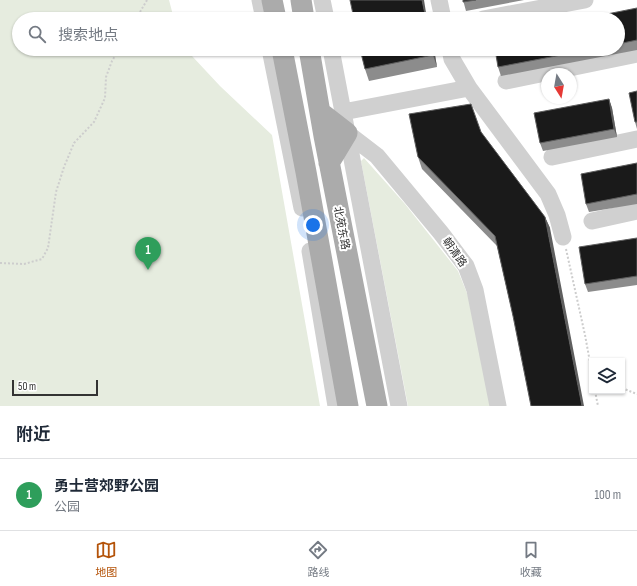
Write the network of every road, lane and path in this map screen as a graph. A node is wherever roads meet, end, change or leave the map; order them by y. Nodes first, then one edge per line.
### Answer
1 (147, 0) edge
2 (260, 0) edge
3 (272, 0) edge
4 (301, 0) edge
5 (322, 0) edge
6 (439, 0) edge
7 (586, 0) edge
8 (140, 12) edge
9 (263, 12) edge
10 (275, 12) edge
11 (303, 12) edge
12 (325, 12) edge
13 (442, 12) edge
14 (521, 12) edge
15 (637, 54) edge
16 (115, 56) edge
17 (271, 56) edge
18 (283, 56) edge
19 (310, 56) edge
20 (332, 56) edge
21 (451, 56) edge
22 (506, 81) dead end
23 (469, 88) junction
24 (320, 112) junction
25 (343, 112) junction
26 (347, 133) junction
27 (637, 139) edge
28 (552, 157) dead end
29 (329, 163) junction
30 (637, 211) edge
31 (592, 221) dead end
32 (563, 237) joint
33 (0, 263) edge
34 (589, 358) edge
35 (625, 389) edge
36 (596, 394) edge
37 (637, 394) edge
38 (336, 406) edge
39 (348, 406) edge
40 (377, 406) edge
41 (399, 406) edge
42 (498, 406) edge
43 (598, 406) edge

1 - 8 path
2 - 9 street
3 - 10 main road
4 - 11 main road
5 - 12 street
6 - 13 street
7 - 14 street
15 - 22 street
16 - 33 path
17 - 38 street
18 - 39 main road
19 - 24 main road, 北苑东路
20 - 25 street
21 - 23 street
23 - 25 street
23 - 32 street
24 - 26 main road
24 - 29 main road, 北苑东路
25 - 26 street
26 - 29 main road
26 - 41 street
26 - 42 street, 朝清路
27 - 28 street
29 - 40 main road, 北苑东路
30 - 31 street
32 - 34 path
35 - 37 path
36 - 43 path

